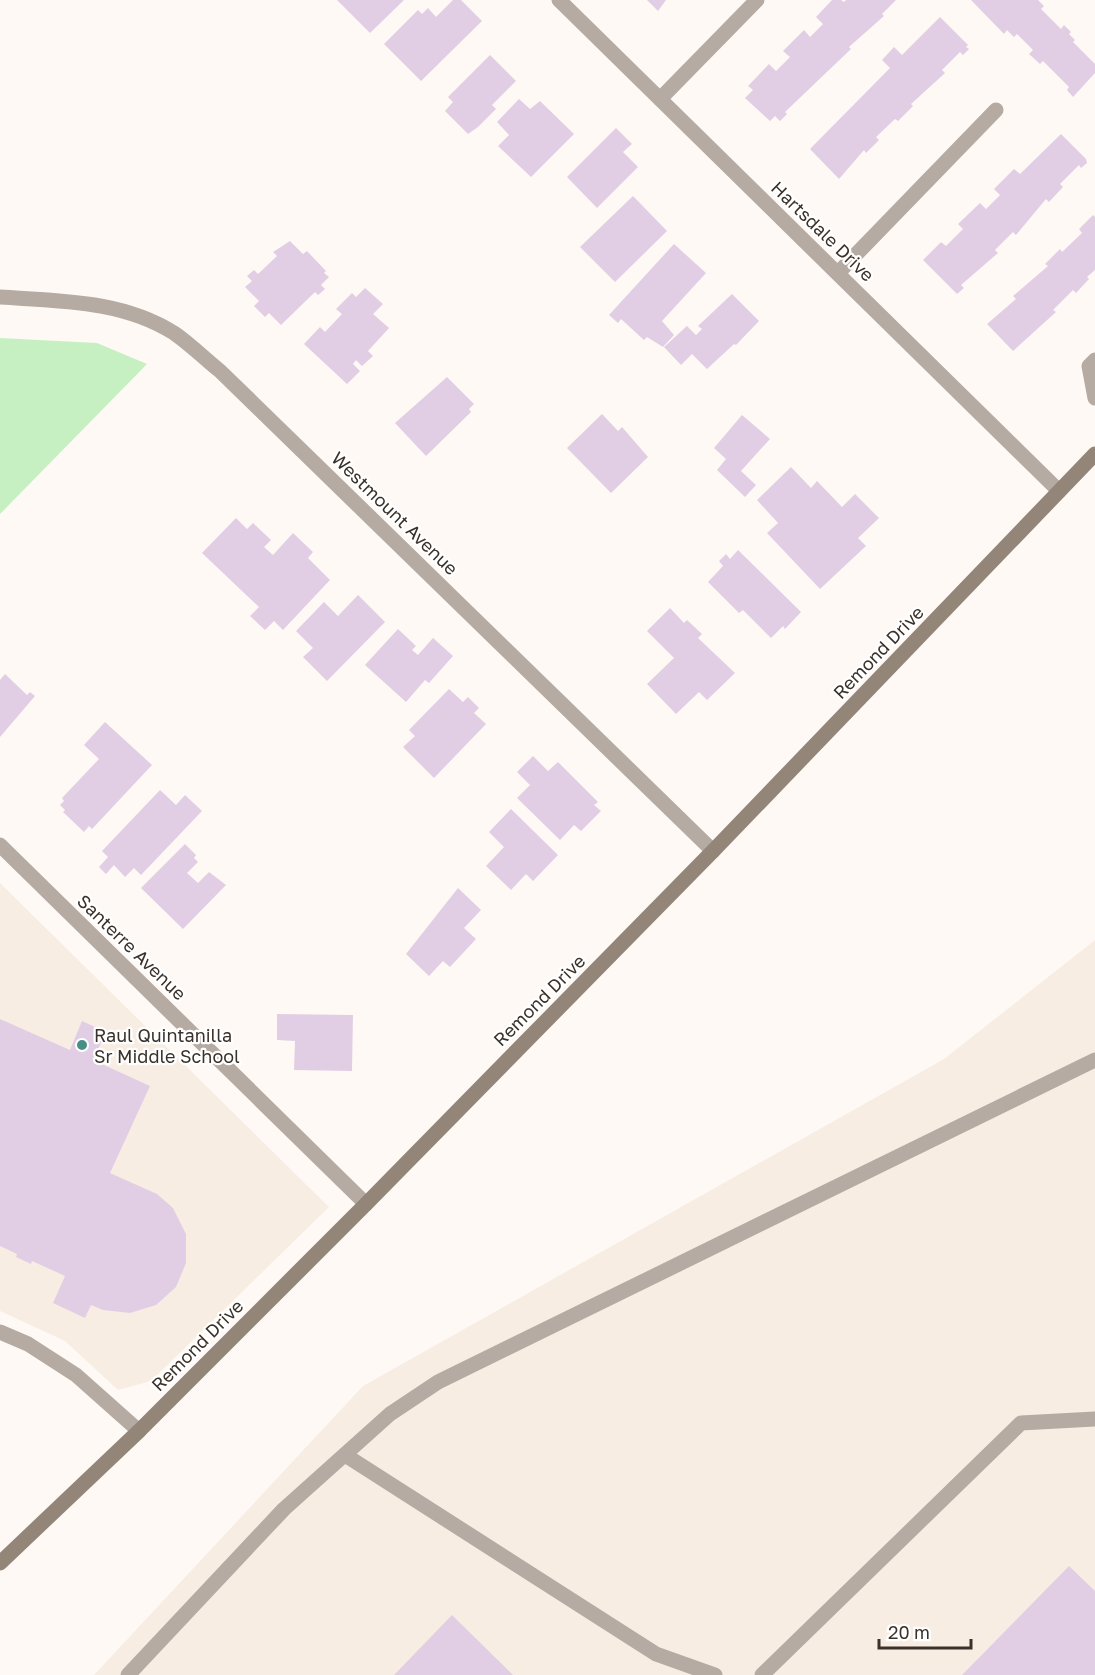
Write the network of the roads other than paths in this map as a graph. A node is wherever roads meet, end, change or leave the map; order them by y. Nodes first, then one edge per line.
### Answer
1 (560, 0) edge
2 (757, 0) edge
3 (660, 99) junction
4 (996, 110) dead end
5 (838, 273) junction
6 (0, 297) edge
7 (1095, 360) edge
8 (1095, 399) edge
9 (1095, 454) edge
10 (1059, 491) junction
11 (0, 845) edge
12 (713, 850) junction
13 (1095, 1060) edge
14 (366, 1204) junction
15 (0, 1332) edge
16 (1095, 1419) edge
17 (139, 1431) junction
18 (345, 1455) junction
19 (0, 1563) edge
20 (128, 1675) edge
21 (715, 1675) edge
22 (762, 1675) edge

1 - 3 street, Hartsdale Drive
2 - 3 street
3 - 5 street, Hartsdale Drive
4 - 5 street
5 - 10 street, Hartsdale Drive
6 - 12 street, Westmount Avenue
7 - 8 street
9 - 10 street, Remond Drive
10 - 12 street, Remond Drive
11 - 14 street, Santerre Avenue
12 - 14 street, Remond Drive
13 - 18 street
14 - 17 street, Remond Drive
15 - 17 street
16 - 22 street
17 - 19 street, Remond Drive
18 - 20 street
18 - 21 street

